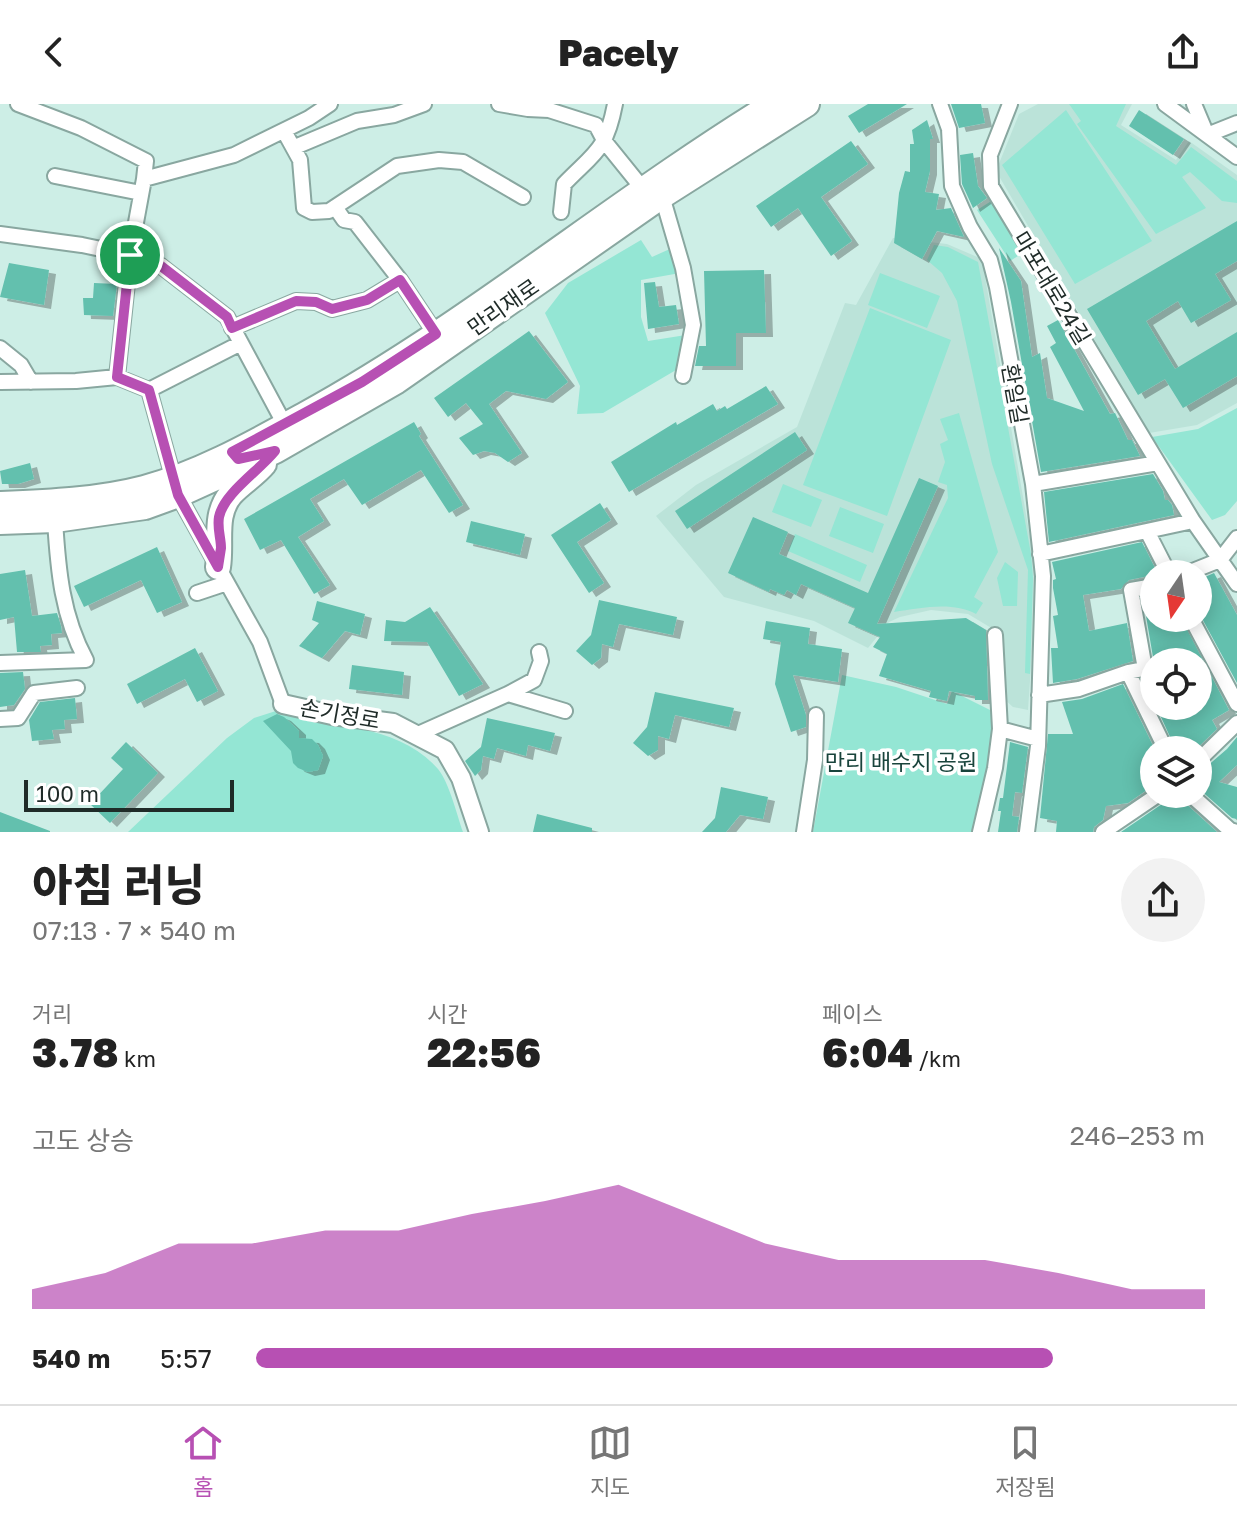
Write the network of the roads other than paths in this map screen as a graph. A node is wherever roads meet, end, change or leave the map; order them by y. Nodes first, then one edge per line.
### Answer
1 (18, 104) edge
2 (330, 104) edge
3 (424, 104) edge
4 (499, 104) edge
5 (615, 104) edge
6 (773, 104) edge
7 (940, 104) edge
8 (1010, 104) edge
9 (1165, 104) edge
10 (1194, 104) edge
11 (802, 105) edge
12 (1237, 123) edge
13 (284, 131) junction
14 (1207, 135) junction
15 (605, 142) junction
16 (295, 147) junction
17 (1237, 157) edge
18 (55, 176) dead end
19 (142, 186) junction
20 (653, 192) junction
21 (523, 197) dead end
22 (335, 207) junction
23 (561, 212) dead end
24 (0, 234) edge
25 (130, 255) junction
26 (400, 280) junction
27 (232, 328) junction
28 (436, 334) junction
29 (241, 343) junction
30 (0, 348) edge
31 (683, 376) dead end
32 (117, 377) junction
33 (0, 382) edge
34 (31, 382) junction
35 (149, 390) junction
36 (285, 425) junction
37 (275, 451) junction
38 (232, 452) junction
39 (1158, 463) junction
40 (1033, 484) junction
41 (175, 487) junction
42 (0, 504) edge
43 (55, 520) junction
44 (1193, 521) junction
45 (0, 522) edge
46 (1147, 531) junction
47 (1237, 538) edge
48 (1040, 554) junction
49 (1162, 560) edge
50 (1220, 560) junction
51 (1212, 563) edge
52 (222, 575) junction
53 (1237, 584) edge
54 (1140, 588) edge
55 (197, 593) dead end
56 (1140, 629) edge
57 (995, 635) dead end
58 (539, 652) dead end
59 (0, 663) edge
60 (1140, 670) edge
61 (1212, 670) edge
62 (1128, 672) junction
63 (77, 688) dead end
64 (508, 694) junction
65 (1039, 695) junction
66 (283, 704) joint
67 (1237, 704) edge
68 (565, 711) dead end
69 (816, 715) dead end
70 (0, 719) edge
71 (1237, 723) edge
72 (1000, 729) junction
73 (416, 735) junction
74 (1159, 736) edge
75 (1038, 739) junction
76 (1212, 747) edge
77 (1140, 807) edge
78 (1206, 808) edge
79 (479, 832) edge
80 (804, 832) edge
81 (980, 832) edge
82 (1027, 832) edge
83 (1103, 832) edge
84 (1237, 832) edge

1 - 19 street
2 - 13 street
3 - 16 street
4 - 15 street
5 - 15 street
6 - 20 main road, 만리재로
7 - 40 street, 환일길
8 - 39 street, 마포대로24길
9 - 14 street
10 - 14 street
11 - 20 main road, 만리재로
12 - 14 street
13 - 16 street
13 - 19 street
14 - 17 street
15 - 20 street
15 - 23 street
16 - 22 street
18 - 19 street
19 - 25 street
20 - 28 main road, 만리재로
20 - 31 street
20 - 37 main road, 만리재로
21 - 22 street
22 - 26 street
24 - 25 street
25 - 27 street
25 - 32 street
26 - 27 street
26 - 28 street
27 - 29 street
28 - 36 main road, 만리재로
29 - 35 street
29 - 36 street
30 - 34 street
32 - 34 street
32 - 35 street
33 - 34 street
35 - 41 street
36 - 38 main road, 만리재로
37 - 38 main road
37 - 41 main road, 만리재로
37 - 52 main road
38 - 41 main road, 만리재로
39 - 40 street
39 - 44 street, 마포대로24길
40 - 48 street, 환일길
41 - 42 main road, 만리재로
41 - 43 main road, 만리재로
41 - 52 street
43 - 45 main road, 만리재로
43 - 59 street
44 - 46 street
44 - 50 street, 마포대로24길
46 - 48 street
46 - 49 street
47 - 50 street
48 - 65 street, 환일길
50 - 51 street
50 - 53 street, 마포대로24길
52 - 55 street
52 - 66 street
54 - 56 street
57 - 72 street
58 - 64 street
60 - 62 street
61 - 67 street
62 - 65 street
62 - 74 street
63 - 70 street
64 - 68 street
64 - 73 street
65 - 75 street, 환일길
66 - 73 street, 손기정로
69 - 80 street
71 - 76 street
72 - 75 street
72 - 81 street
73 - 79 street, 손기정로
75 - 82 street, 환일길
77 - 83 street
78 - 84 street

